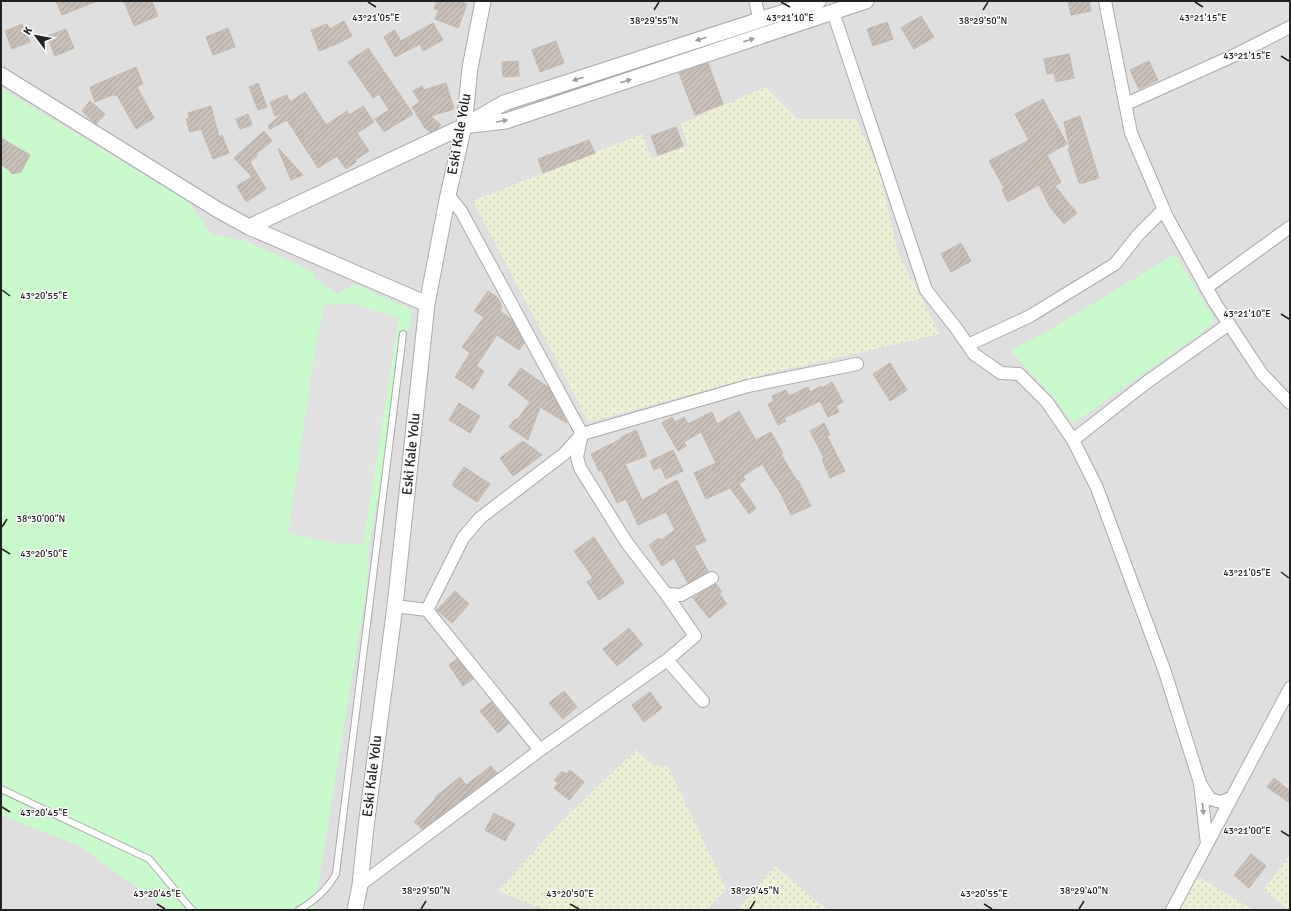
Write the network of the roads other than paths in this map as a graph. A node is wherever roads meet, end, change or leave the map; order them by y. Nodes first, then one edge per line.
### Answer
1 (483, 1) edge
2 (754, 1) edge
3 (818, 1) edge
4 (866, 1) edge
5 (1105, 1) edge
6 (833, 12) junction
7 (760, 20) junction
8 (1290, 27) edge
9 (1, 75) edge
10 (1126, 104) junction
11 (464, 126) junction
12 (448, 195) junction
13 (1164, 209) junction
14 (249, 227) junction
15 (1290, 227) edge
16 (1206, 288) junction
17 (427, 304) junction
18 (1229, 324) junction
19 (403, 334) dead end
20 (968, 345) junction
21 (857, 364) dead end
22 (1290, 403) edge
23 (582, 434) junction
24 (1072, 440) junction
25 (712, 578) dead end
26 (666, 594) junction
27 (395, 606) junction
28 (427, 610) junction
29 (667, 660) junction
30 (1290, 688) edge
31 (703, 701) dead end
32 (540, 750) junction
33 (1200, 783) junction
34 (1, 790) edge
35 (1231, 798) junction
36 (1207, 844) junction
37 (360, 885) junction
38 (192, 910) edge
39 (299, 910) edge
40 (355, 910) edge
41 (1172, 910) edge

1 - 11 street, Eski Kale Yolu
2 - 7 street
3 - 7 street
4 - 6 street
5 - 10 street
11 -> 6 street
6 - 20 street
7 -> 11 street
8 - 10 street
9 - 14 street
10 - 13 street
11 - 12 street, Eski Kale Yolu
11 - 14 street
12 - 17 street, Eski Kale Yolu
12 - 23 street
13 - 16 street
13 - 20 street
14 - 17 street
15 - 16 street
16 - 18 street
17 - 27 street, Eski Kale Yolu
18 - 22 street
18 - 24 street
19 - 39 lane
20 - 24 street
21 - 23 street
23 - 26 street
23 - 28 street
24 - 33 street
25 - 26 street
26 - 29 street
27 - 28 street
27 - 37 street, Eski Kale Yolu
28 - 32 street
29 - 31 street
29 - 32 street
30 - 35 street
32 - 37 street
33 - 35 street
33 -> 36 street
34 - 38 lane
35 - 36 street
36 - 41 street
37 - 40 street, Eski Kale Yolu

